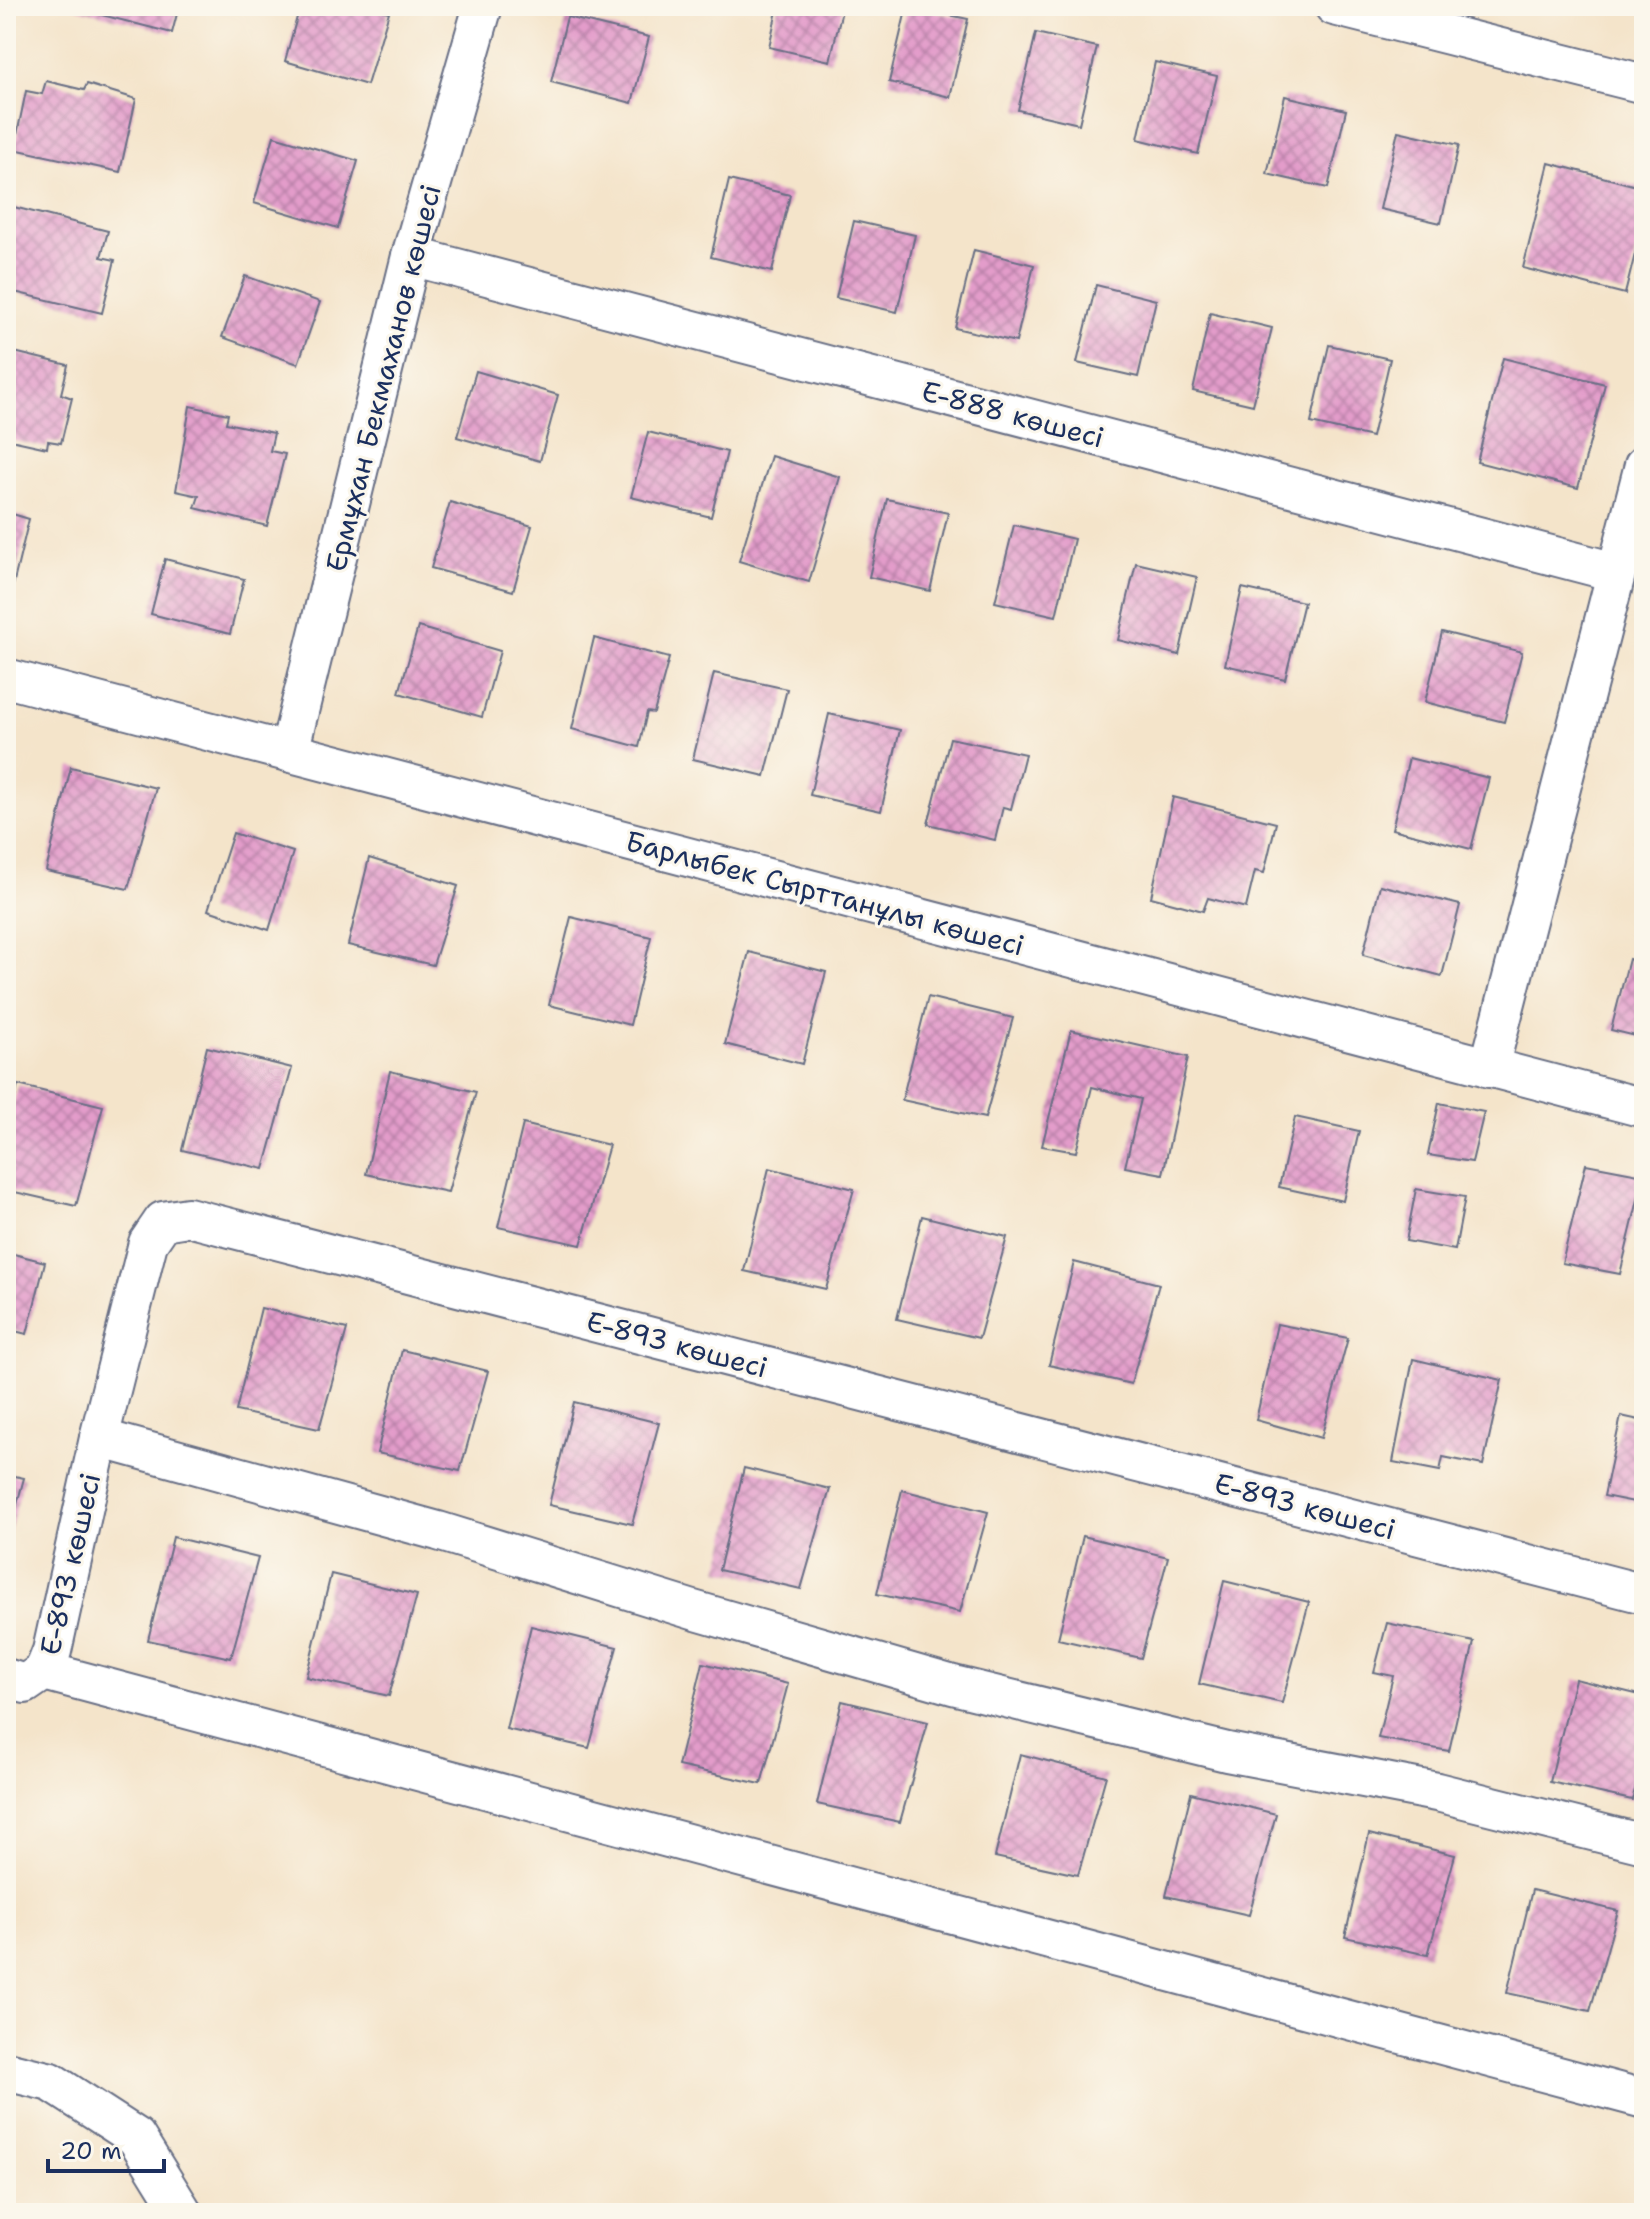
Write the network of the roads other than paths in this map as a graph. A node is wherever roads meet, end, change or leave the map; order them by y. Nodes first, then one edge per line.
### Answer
1 (483, 6) edge
2 (1334, 6) edge
3 (1644, 84) edge
4 (411, 256) junction
5 (1644, 465) edge
6 (1615, 572) junction
7 (6, 678) edge
8 (289, 752) junction
9 (1489, 1068) junction
10 (1644, 1108) edge
11 (99, 1438) junction
12 (1644, 1594) edge
13 (44, 1671) junction
14 (6, 1678) edge
15 (1644, 1844) edge
16 (6, 2071) edge
17 (1644, 2099) edge
18 (183, 2213) edge

1 - 4 street, Ермұхан Бекмаханов көшесі
2 - 3 street
4 - 6 street, Е-888 көшесі
4 - 8 street, Ермұхан Бекмаханов көшесі
5 - 6 street
6 - 9 street
7 - 8 street, Барлыбек Сырттанұлы көшесі
8 - 9 street, Барлыбек Сырттанұлы көшесі
9 - 10 street, Барлыбек Сырттанұлы көшесі
11 - 12 street, Е-893 көшесі
11 - 13 street, Е-893 көшесі
11 - 15 street
13 - 14 street
13 - 17 street
16 - 18 street

